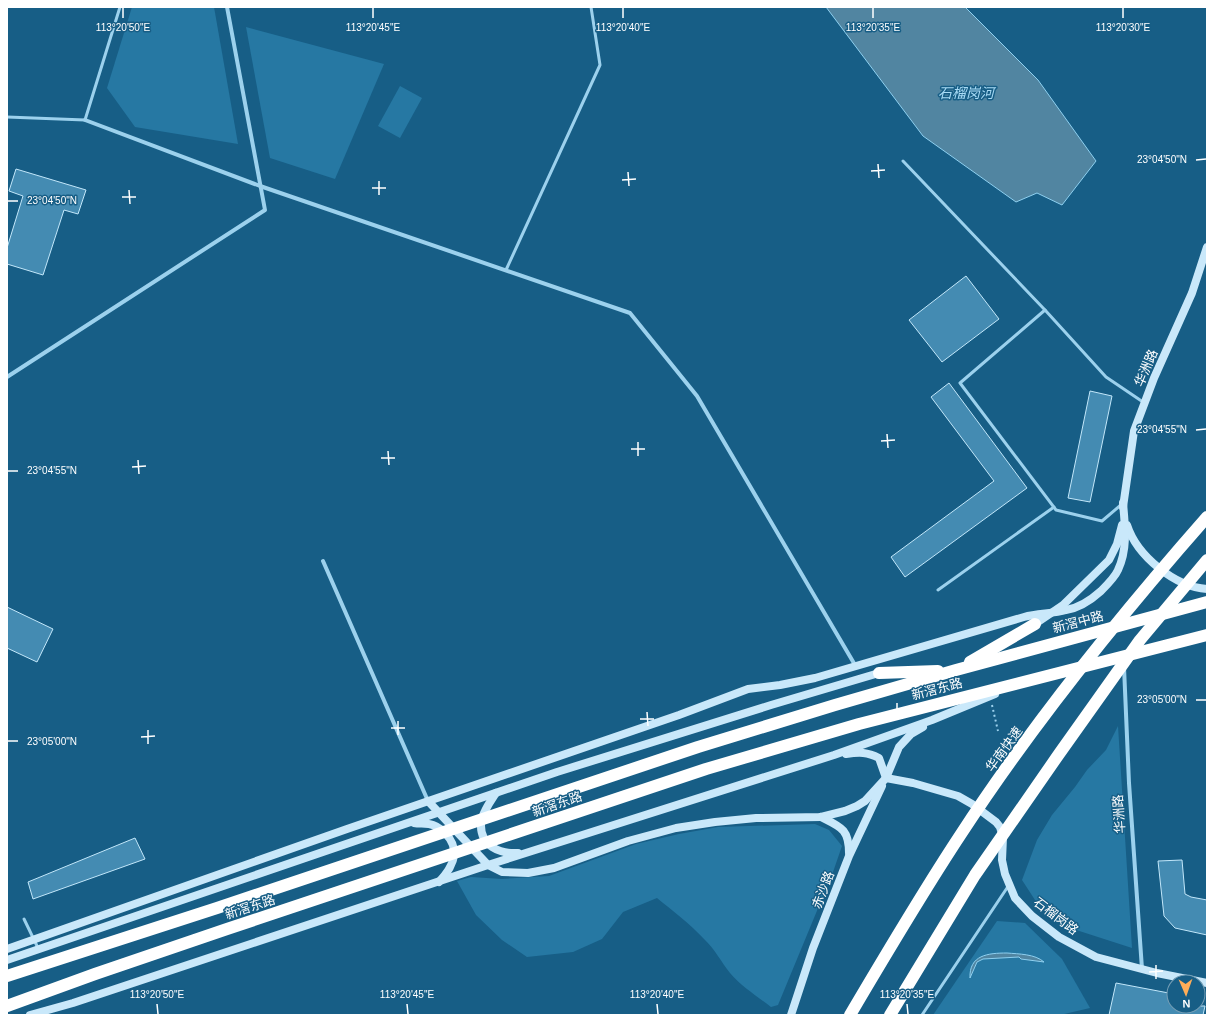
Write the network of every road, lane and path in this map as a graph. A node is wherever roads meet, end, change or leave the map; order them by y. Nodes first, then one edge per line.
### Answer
1 (120, 7) edge
2 (227, 7) edge
3 (591, 7) edge
4 (7, 116) edge
5 (85, 120) junction
6 (902, 161) dead end
7 (260, 186) junction
8 (1207, 247) edge
9 (506, 270) junction
10 (1044, 310) junction
11 (7, 377) edge
12 (1144, 403) junction
13 (1123, 503) junction
14 (1054, 507) junction
15 (1207, 517) edge
16 (1207, 560) edge
17 (323, 561) dead end
18 (1207, 588) edge
19 (938, 590) dead end
20 (1207, 602) edge
21 (1054, 612) junction
22 (1035, 624) joint
23 (1207, 635) edge
24 (1124, 656) junction
25 (855, 665) junction
26 (956, 670) junction
27 (879, 673) joint
28 (1031, 679) junction
29 (932, 720) junction
30 (834, 755) junction
31 (886, 778) junction
32 (496, 793) junction
33 (428, 801) junction
34 (440, 812) junction
35 (821, 817) junction
36 (408, 823) junction
37 (532, 851) junction
38 (849, 856) junction
39 (488, 866) junction
40 (438, 882) junction
41 (1009, 885) junction
42 (24, 919) dead end
43 (34, 940) junction
44 (38, 948) junction
45 (7, 949) edge
46 (7, 960) edge
47 (1142, 969) junction
48 (7, 976) edge
49 (1207, 983) edge
50 (7, 1006) edge
51 (30, 1015) edge
52 (791, 1015) edge
53 (850, 1015) edge
54 (890, 1015) edge
55 (922, 1015) edge

1 - 5 lane
2 - 7 street
3 - 9 lane
4 - 5 lane
5 - 7 street
6 - 10 lane
7 - 9 street
7 - 11 street
8 - 12 main road, 华洲路
9 - 25 street
10 - 12 lane
10 - 14 lane
12 - 13 main road, 华洲路
13 - 14 lane
13 - 18 main road
13 - 21 main road
13 - 21 main road
14 - 19 lane
15 - 53 highway, 华南快速
16 - 54 highway
17 - 33 street
20 - 26 highway, 新滘中路
21 - 22 main road
21 - 25 main road
22 - 26 highway
23 - 24 highway
24 - 28 highway, 新滘东路
24 - 47 street, 华洲路
25 - 33 main road
26 - 27 highway
26 - 48 highway, 新滘东路
27 - 32 main road
28 - 29 main road
28 - 50 highway, 新滘东路
29 - 30 main road
29 - 31 main road, 赤沙路
30 - 31 main road
30 - 37 main road
31 - 35 main road
31 - 38 main road, 赤沙路
31 - 41 main road, 石榴岗路
32 - 34 main road
32 - 37 main road
33 - 34 main road
33 - 43 main road
34 - 36 main road
34 - 39 main road
35 - 38 main road
35 - 39 main road
36 - 40 main road
36 - 44 main road
37 - 39 main road
38 - 52 main road, 赤沙路
39 - 40 main road
40 - 51 main road
41 - 47 main road, 石榴岗路
41 - 55 lane
42 - 43 lane
43 - 44 lane
43 - 45 main road
44 - 46 main road
47 - 49 main road, 石榴岗路

